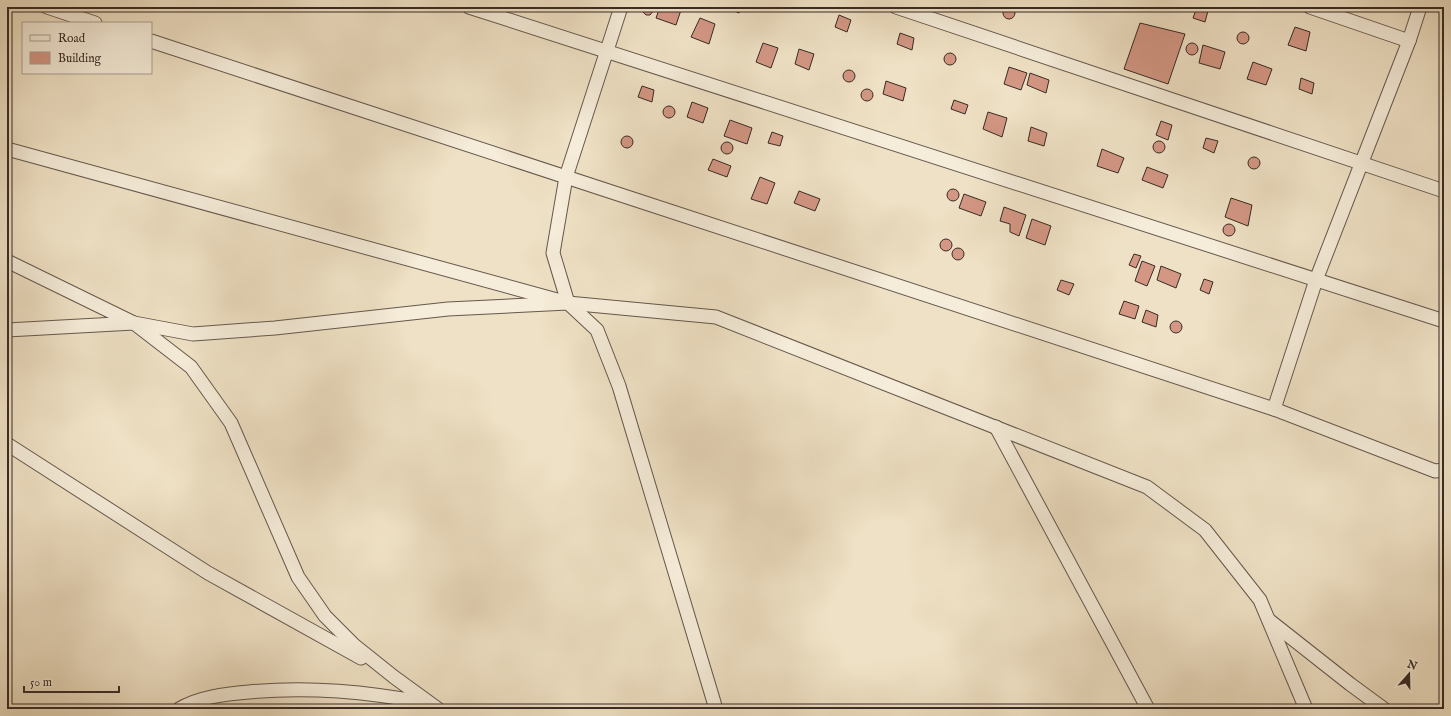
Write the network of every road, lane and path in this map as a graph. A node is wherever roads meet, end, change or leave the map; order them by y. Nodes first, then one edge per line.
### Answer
1 (46, 7) edge
2 (470, 7) edge
3 (621, 7) edge
4 (896, 7) edge
5 (1310, 7) edge
6 (1420, 7) edge
7 (92, 22) edge
8 (152, 41) edge
9 (1409, 41) junction
10 (608, 52) junction
11 (7, 149) edge
12 (1361, 163) junction
13 (566, 177) junction
14 (1444, 191) edge
15 (7, 260) edge
16 (1316, 280) junction
17 (568, 303) junction
18 (1444, 321) edge
19 (134, 324) junction
20 (7, 330) edge
21 (1274, 409) junction
22 (996, 427) junction
23 (7, 444) edge
24 (1444, 470) edge
25 (1269, 620) junction
26 (394, 677) junction
27 (434, 706) edge
28 (178, 709) edge
29 (716, 709) edge
30 (1148, 709) edge
31 (1306, 709) edge
32 (1384, 709) edge

1 - 7 street
2 - 10 street
3 - 10 street
4 - 12 street
5 - 9 street
6 - 9 street
8 - 13 street
9 - 12 street
10 - 13 street
10 - 16 street
11 - 17 street
12 - 14 street
12 - 16 street
13 - 17 street
13 - 21 street
15 - 19 street
16 - 18 street
16 - 21 street
17 - 19 street
17 - 22 street
17 - 29 street
19 - 20 street
19 - 26 street
21 - 24 street
22 - 25 street
22 - 30 street
23 - 26 street
25 - 31 street
25 - 32 street
26 - 27 street
27 - 28 street

